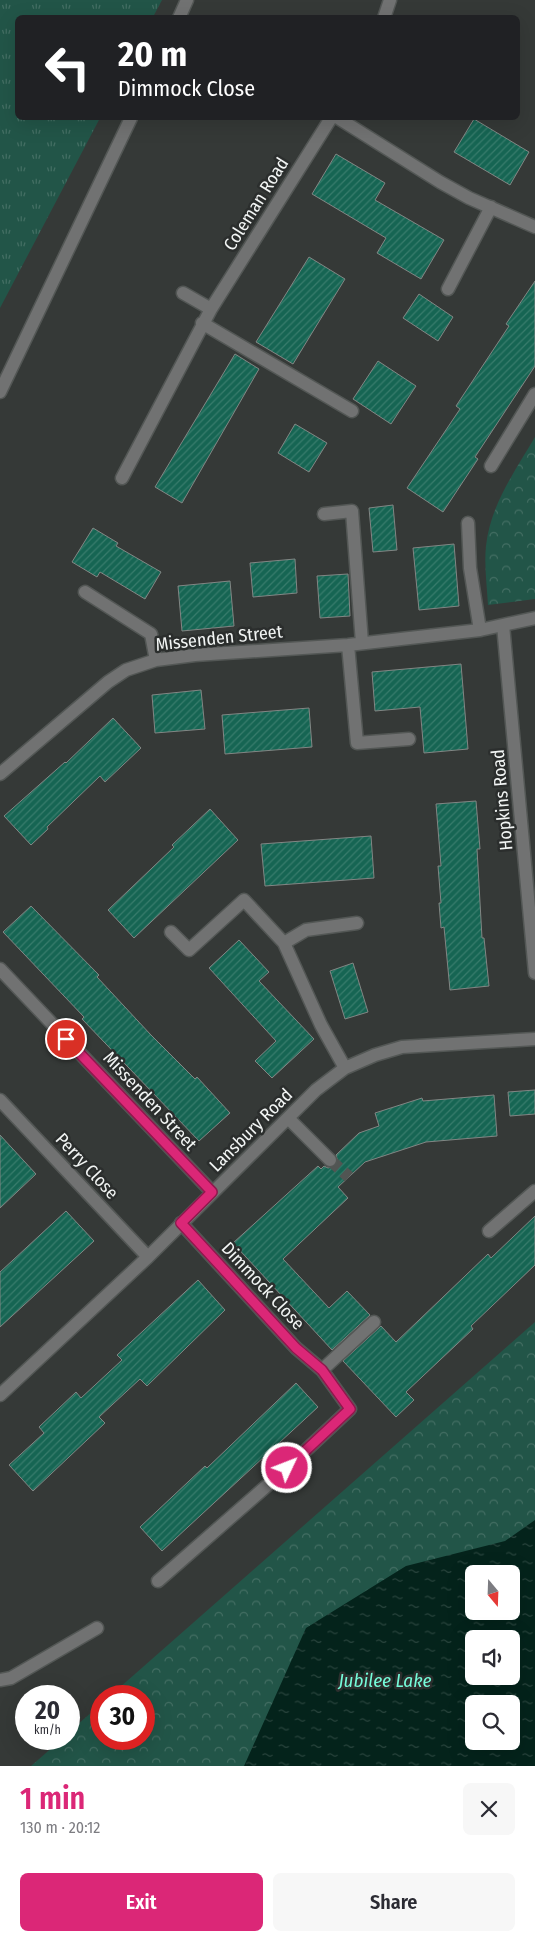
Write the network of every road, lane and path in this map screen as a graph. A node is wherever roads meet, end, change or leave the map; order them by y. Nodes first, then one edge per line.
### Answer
1 (187, 0) edge
2 (390, 0) edge
3 (180, 15) edge
4 (385, 15) edge
5 (130, 120) edge
6 (330, 120) edge
7 (341, 120) edge
8 (491, 207) junction
9 (535, 226) edge
10 (448, 289) dead end
11 (183, 294) dead end
12 (210, 309) junction
13 (202, 324) junction
14 (0, 392) edge
15 (535, 394) edge
16 (352, 411) dead end
17 (491, 466) dead end
18 (122, 478) dead end
19 (324, 514) dead end
20 (468, 523) dead end
21 (84, 592) dead end
22 (535, 618) edge
23 (503, 625) junction
24 (480, 630) junction
25 (362, 643) junction
26 (348, 645) junction
27 (156, 660) junction
28 (409, 739) dead end
29 (0, 774) edge
30 (357, 922) dead end
31 (171, 932) dead end
32 (284, 943) junction
33 (0, 969) edge
34 (535, 973) edge
35 (535, 1038) edge
36 (345, 1068) junction
37 (0, 1100) edge
38 (288, 1118) junction
39 (330, 1160) tunnel mouth
40 (535, 1191) edge
41 (212, 1192) junction
42 (181, 1223) junction
43 (488, 1231) dead end
44 (148, 1256) junction
45 (374, 1322) dead end
46 (322, 1370) junction
47 (0, 1395) edge
48 (158, 1581) dead end
49 (97, 1628) dead end
50 (0, 1680) edge

1 - 3 street
2 - 4 street
5 - 14 street
6 - 12 street, Coleman Road
7 - 8 street
8 - 9 street
8 - 10 street
11 - 12 street
12 - 13 street, Coleman Road
13 - 16 street
13 - 18 street, Coleman Road
15 - 17 street
19 - 25 street
20 - 24 street
21 - 27 street
22 - 23 street, Missenden Street
23 - 24 street, Missenden Street
23 - 34 street, Hopkins Road
24 - 25 street, Missenden Street
25 - 26 street, Missenden Street
26 - 27 street, Missenden Street
26 - 28 street
27 - 29 street, Missenden Street
30 - 32 street
31 - 32 street
32 - 36 street
33 - 41 street, Missenden Street
35 - 36 street, Lansbury Road
36 - 38 street, Lansbury Road
37 - 44 street, Perry Close
38 - 39 street
38 - 41 street, Lansbury Road
40 - 43 street
41 - 42 street, Lansbury Road
42 - 44 street, Lansbury Road
42 - 46 street, Dimmock Close
44 - 47 street, Lansbury Road
45 - 46 street
46 - 48 street, Dimmock Close
49 - 50 street

